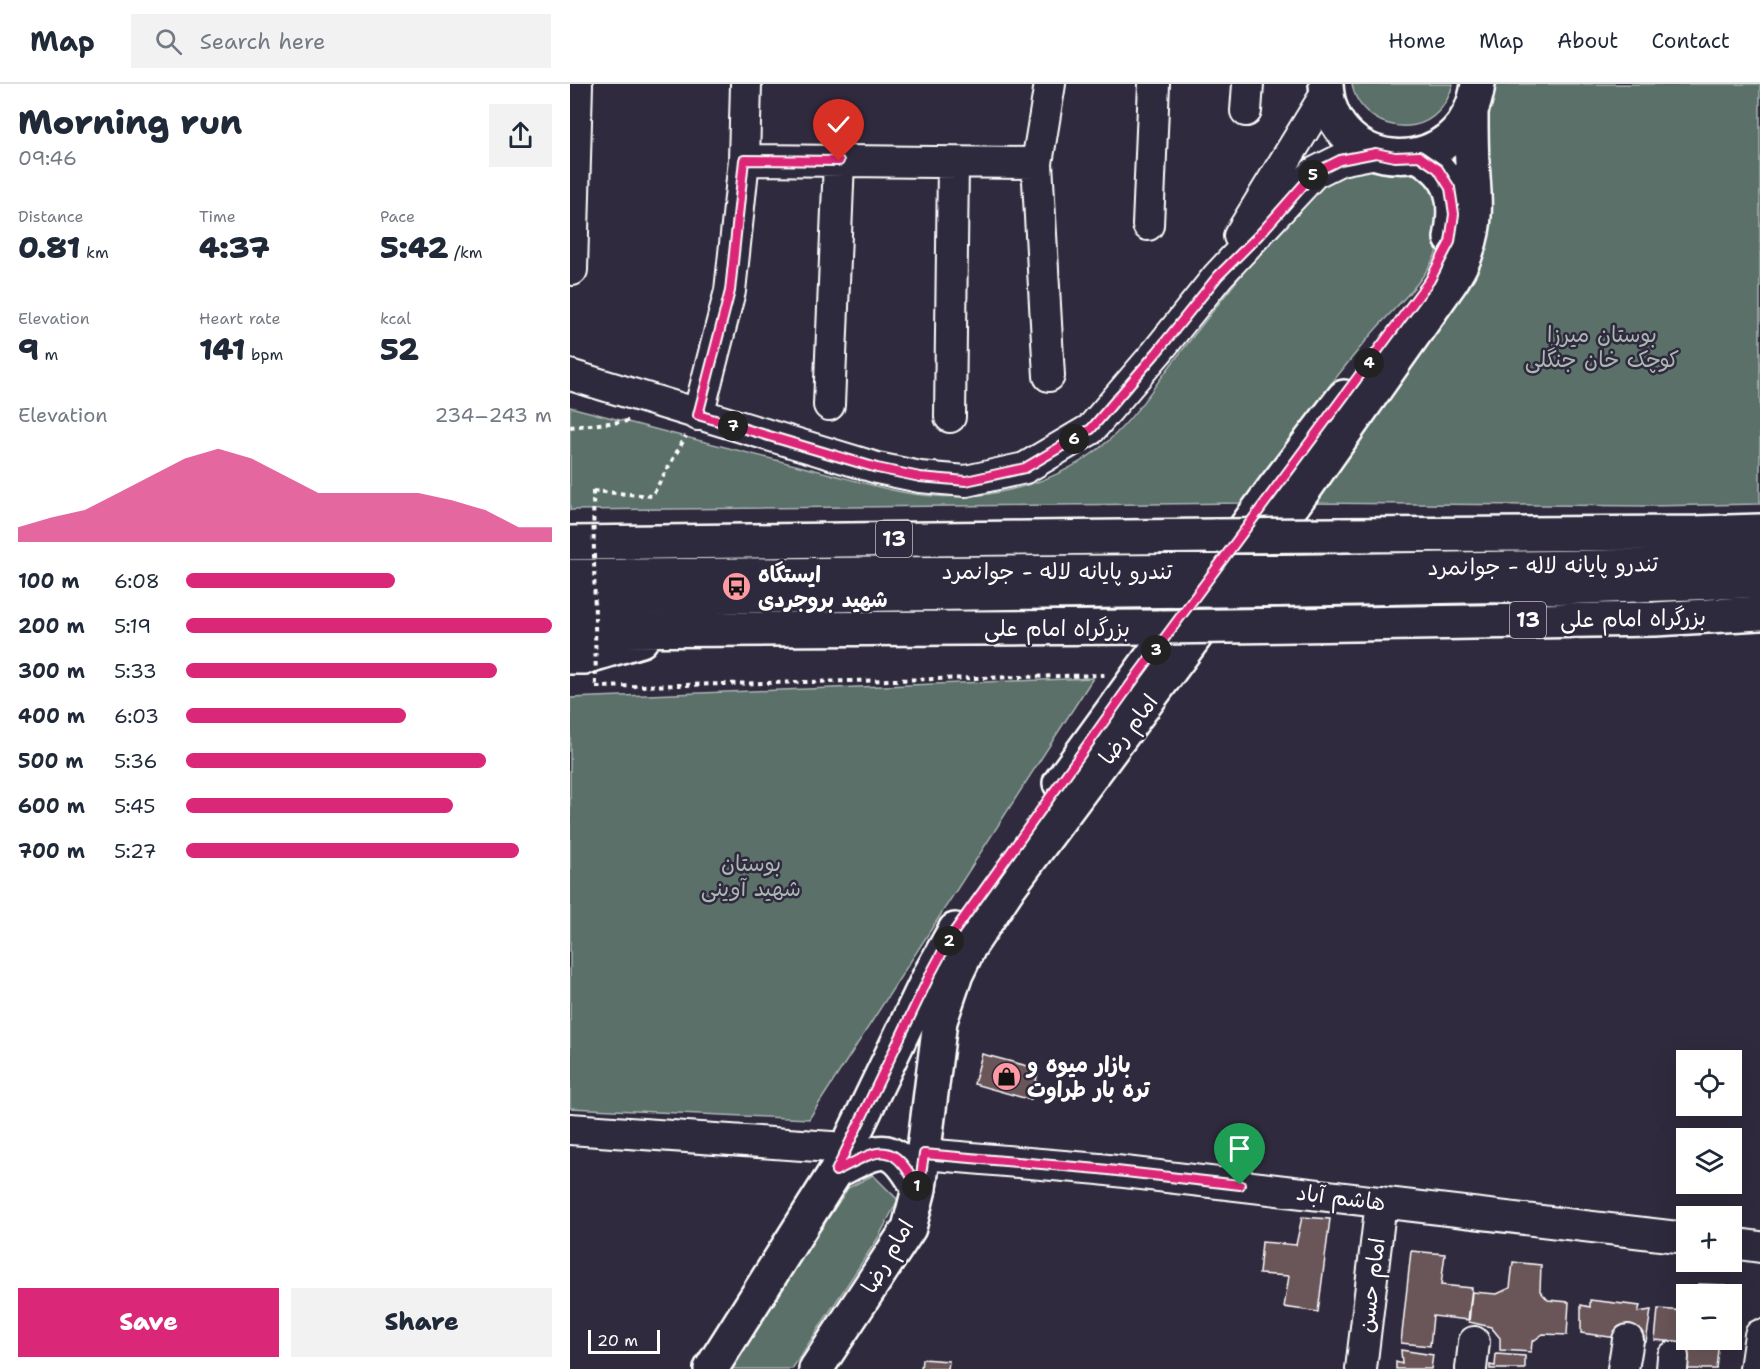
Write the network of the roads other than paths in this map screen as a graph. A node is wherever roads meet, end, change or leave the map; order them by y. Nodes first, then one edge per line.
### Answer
1 (577, 84) edge
2 (746, 84) edge
3 (1050, 84) edge
4 (1155, 84) edge
5 (1327, 88) edge
6 (1475, 97) edge
7 (1376, 153) junction
8 (1419, 156) junction
9 (744, 160) junction
10 (839, 161) junction
11 (953, 163) junction
12 (1037, 163) junction
13 (1148, 225) dead end
14 (572, 270) dead end
15 (1218, 276) junction
16 (570, 375) edge
17 (1049, 376) dead end
18 (829, 405) dead end
19 (698, 415) junction
20 (950, 417) dead end
21 (1760, 531) edge
22 (570, 543) edge
23 (1760, 560) edge
24 (570, 575) edge
25 (1278, 580) junction
26 (1164, 581) junction
27 (1760, 582) edge
28 (570, 600) edge
29 (1760, 613) edge
30 (1655, 619) junction
31 (570, 630) edge
32 (675, 630) junction
33 (1760, 630) edge
34 (570, 657) edge
35 (570, 1129) edge
36 (924, 1154) junction
37 (841, 1159) junction
38 (919, 1189) junction
39 (1381, 1202) junction
40 (1676, 1237) edge
41 (1742, 1245) edge
42 (1760, 1247) edge
43 (1760, 1335) edge
44 (1628, 1340) dead end
45 (711, 1369) edge
46 (816, 1369) edge
47 (1361, 1369) edge
48 (1623, 1369) edge
49 (1755, 1369) edge

1 - 14 street
2 - 9 street
3 - 12 street
4 - 13 street
5 - 7 main road
5 - 15 street
6 - 8 main road
6 - 36 main road, امام رضا
7 - 8 main road
7 - 15 street
8 - 37 main road, امام رضا
9 - 10 street
9 - 19 street
10 - 11 street
10 - 18 street
11 - 12 street
11 - 20 street
12 - 17 street
15 - 19 street
16 - 19 street
21 - 22 main road, 13, bridge
23 - 25 street, تندرو پایانه لاله - جوانمرد
24 - 26 street, تندرو پایانه لاله - جوانمرد
25 - 26 street, تندرو پایانه لاله - جوانمرد, bridge
25 - 27 street
26 - 28 street
29 - 30 main road, بزرگراه امام علی / 13
30 - 32 main road, بزرگراه امام علی / 13, bridge
30 - 33 main road
31 - 32 main road, بزرگراه امام علی / 13
32 - 34 main road
35 - 37 street
36 - 38 main road, امام رضا
36 - 39 street, هاشم آباد
37 - 38 main road
37 - 45 main road, امام رضا
38 - 46 main road, امام رضا
39 - 40 street, هاشم آباد
39 - 47 street, امام حسن
41 - 42 street
43 - 49 street
44 - 48 street

